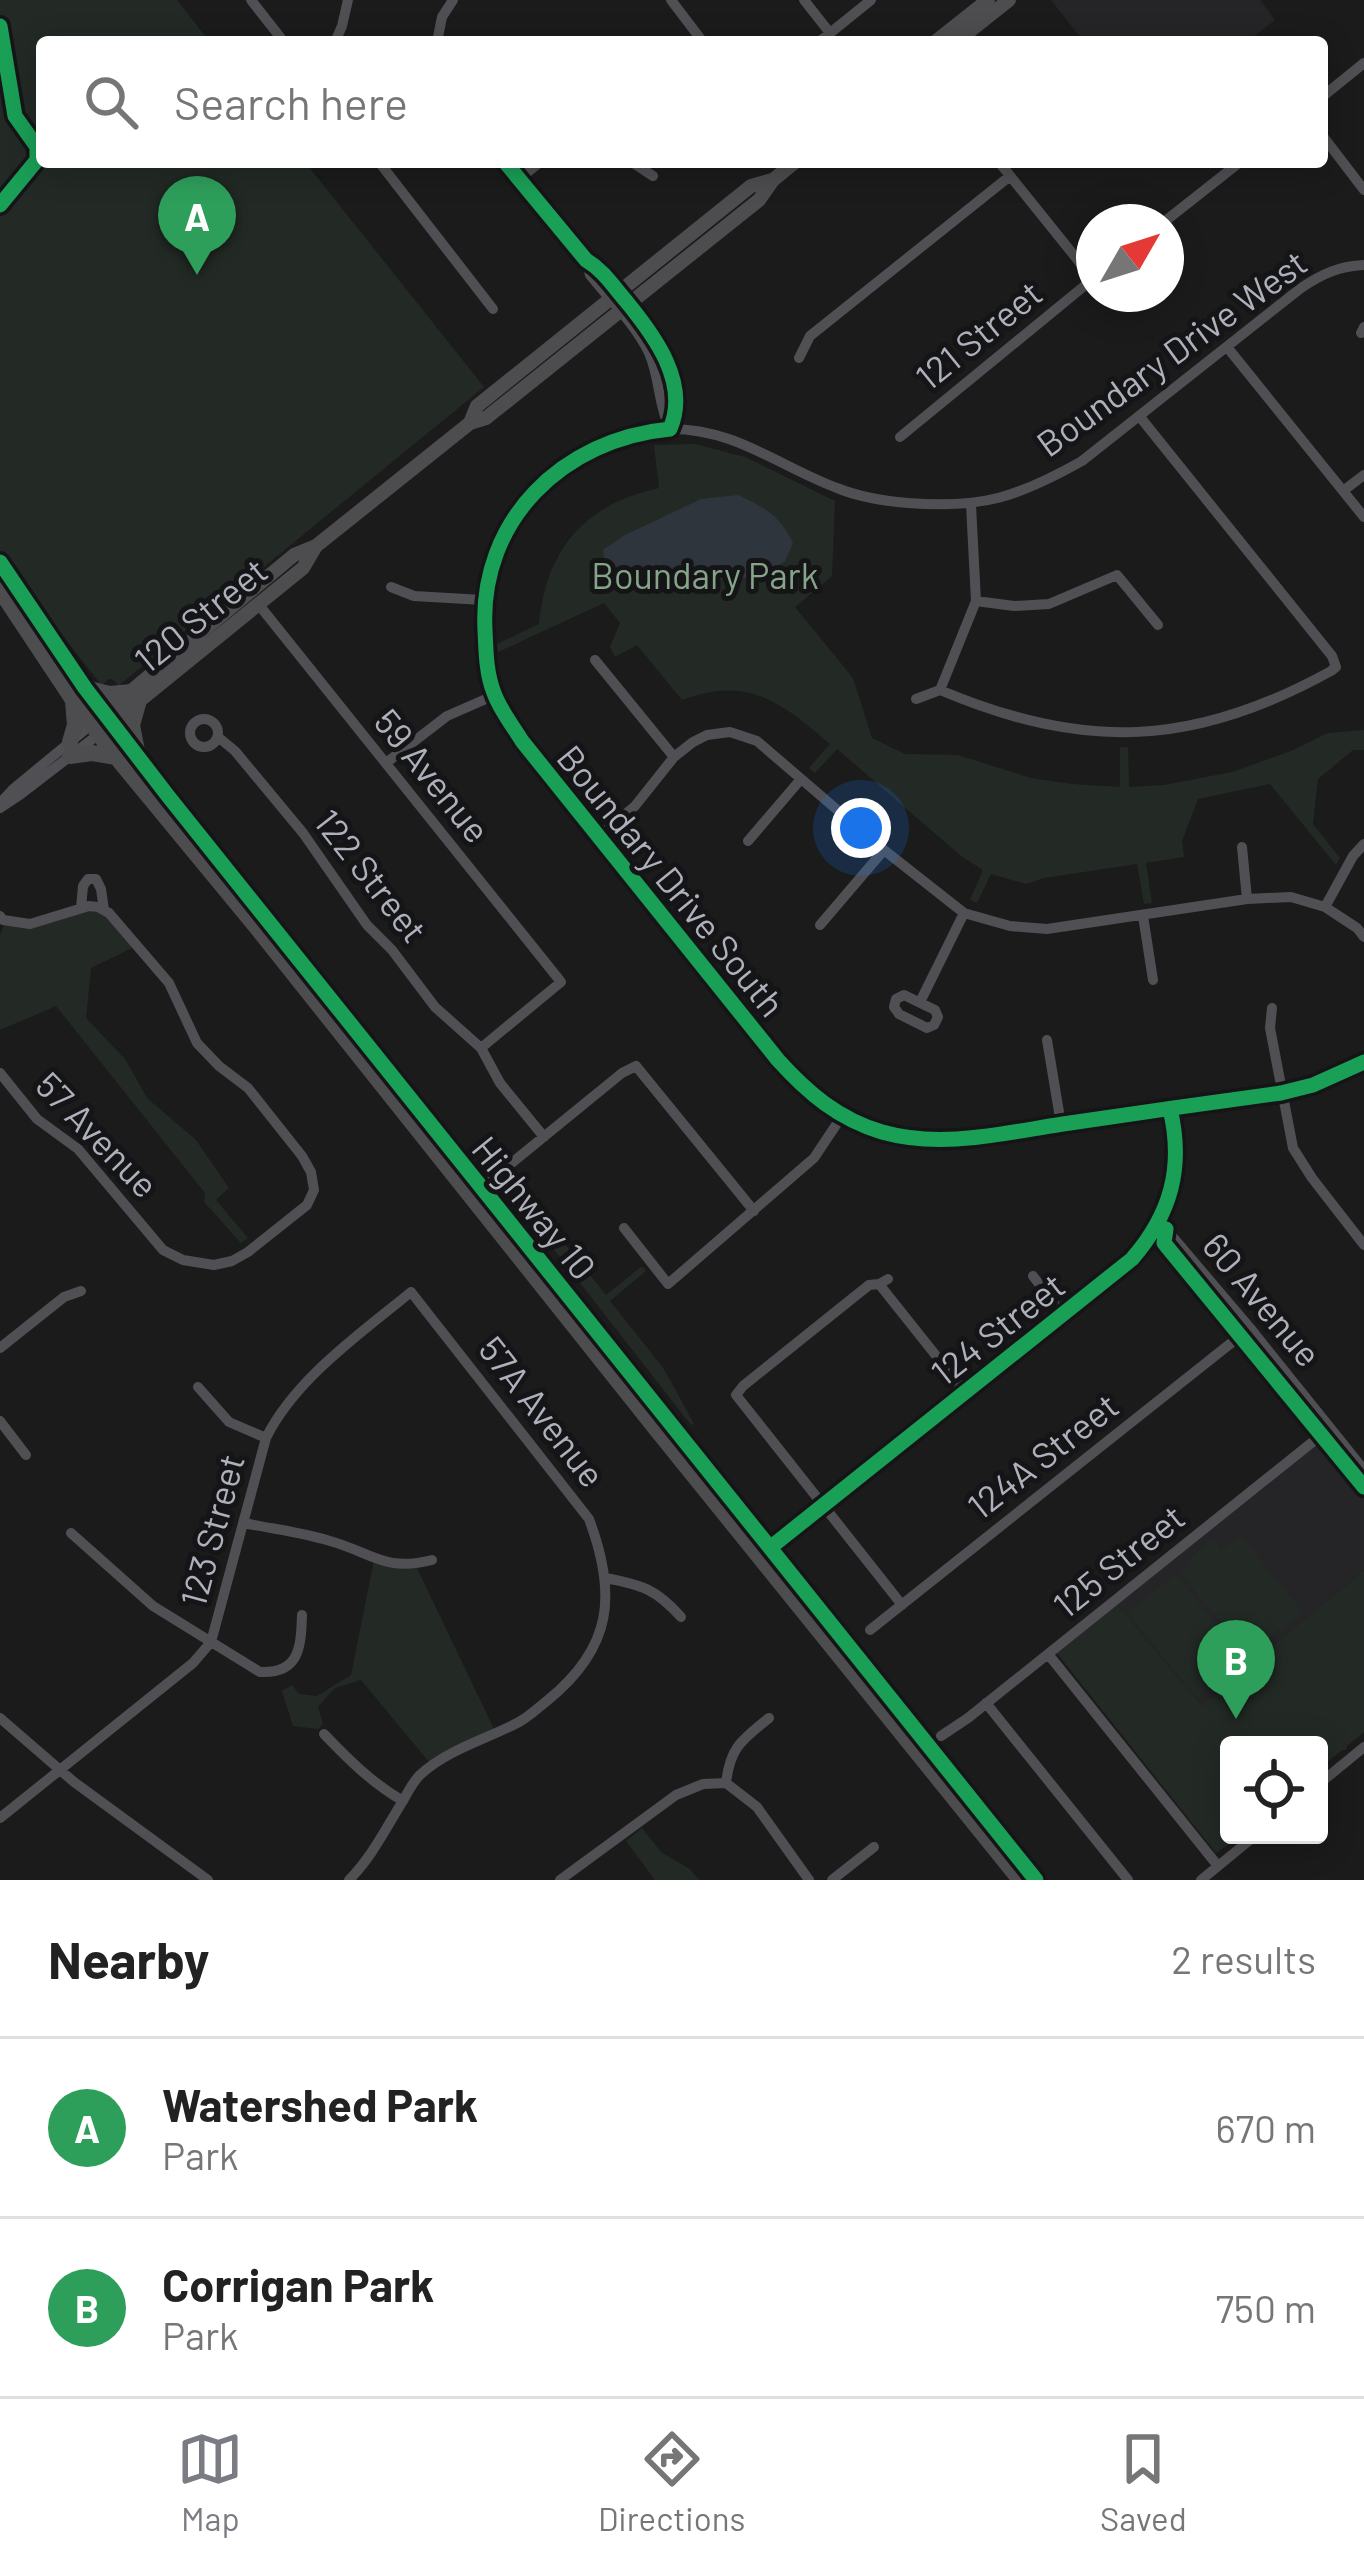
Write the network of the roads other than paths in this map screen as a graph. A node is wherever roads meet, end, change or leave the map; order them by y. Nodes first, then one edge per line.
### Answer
1 (250, 0) edge
2 (349, 0) edge
3 (453, 0) edge
4 (670, 0) edge
5 (804, 0) edge
6 (871, 0) edge
7 (988, 0) edge
8 (1009, 0) edge
9 (830, 33) junction
10 (279, 36) edge
11 (338, 36) edge
12 (438, 36) edge
13 (698, 36) edge
14 (826, 36) edge
15 (943, 36) edge
16 (964, 36) edge
17 (1364, 63) edge
18 (1328, 92) edge
19 (1328, 143) edge
20 (384, 168) edge
21 (510, 168) edge
22 (533, 168) edge
23 (637, 168) edge
24 (788, 168) edge
25 (1004, 168) edge
26 (1232, 168) edge
27 (653, 176) dead end
28 (1010, 176) junction
29 (519, 179) junction
30 (1364, 190) edge
31 (1184, 206) edge
32 (1076, 257) edge
33 (1364, 265) edge
34 (1076, 294) edge
35 (619, 302) junction
36 (493, 309) dead end
37 (1227, 347) junction
38 (799, 358) dead end
39 (1140, 417) junction
40 (670, 429) junction
41 (900, 437) dead end
42 (1364, 475) edge
43 (1343, 491) junction
44 (971, 505) junction
45 (1364, 517) edge
46 (316, 546) junction
47 (0, 562) edge
48 (391, 587) dead end
49 (0, 590) edge
50 (483, 600) junction
51 (976, 601) junction
52 (259, 605) junction
53 (1158, 626) dead end
54 (595, 660) dead end
55 (1336, 667) junction
56 (1350, 675) dead end
57 (940, 690) junction
58 (79, 694) junction
59 (494, 695) junction
60 (135, 698) junction
61 (916, 699) dead end
62 (102, 724) junction
63 (218, 737) dead end
64 (70, 749) junction
65 (116, 757) junction
66 (674, 757) junction
67 (138, 758) junction
68 (386, 763) junction
69 (801, 779) junction
70 (0, 806) edge
71 (599, 836) junction
72 (748, 841) dead end
73 (1364, 844) edge
74 (1242, 847) dead end
75 (884, 850) junction
76 (1247, 899) junction
77 (1325, 907) junction
78 (82, 908) junction
79 (104, 910) junction
80 (964, 913) junction
81 (1143, 916) junction
82 (1, 921) edge
83 (820, 925) dead end
84 (1364, 938) edge
85 (1153, 980) dead end
86 (920, 1002) dead end
87 (1272, 1008) dead end
88 (1047, 1040) dead end
89 (481, 1048) junction
90 (1364, 1062) edge
91 (0, 1073) edge
92 (1281, 1093) junction
93 (1170, 1108) junction
94 (842, 1116) junction
95 (1061, 1124) junction
96 (544, 1137) junction
97 (481, 1189) junction
98 (754, 1211) junction
99 (1159, 1225) junction
100 (624, 1228) dead end
101 (1364, 1245) edge
102 (1033, 1276) dead end
103 (81, 1291) dead end
104 (411, 1292) joint
105 (1062, 1315) junction
106 (1250, 1328) junction
107 (0, 1348) edge
108 (198, 1387) dead end
109 (965, 1392) junction
110 (0, 1421) edge
111 (1330, 1428) junction
112 (656, 1430) junction
113 (266, 1438) junction
114 (26, 1455) dead end
115 (1364, 1470) edge
116 (824, 1504) junction
117 (244, 1523) junction
118 (71, 1532) dead end
119 (772, 1547) junction
120 (432, 1560) dead end
121 (606, 1578) junction
122 (902, 1605) junction
123 (302, 1615) dead end
124 (681, 1617) dead end
125 (871, 1630) dead end
126 (212, 1642) junction
127 (1048, 1654) junction
128 (986, 1703) junction
129 (0, 1718) edge
130 (769, 1718) dead end
131 (323, 1734) dead end
132 (941, 1736) dead end
133 (1364, 1747) edge
134 (59, 1768) junction
135 (1328, 1777) edge
136 (726, 1784) junction
137 (403, 1801) junction
138 (0, 1818) edge
139 (1245, 1844) edge
140 (874, 1847) dead end
141 (1218, 1866) junction
142 (208, 1880) edge
143 (349, 1880) edge
144 (560, 1880) edge
145 (809, 1880) edge
146 (832, 1880) edge
147 (1020, 1880) edge
148 (1036, 1880) edge
149 (1128, 1880) edge
150 (1201, 1880) edge

1 - 10 street
2 - 11 street
3 - 12 street
4 - 13 street
5 - 9 street
6 - 9 street
7 - 15 main road
8 - 16 main road
9 - 14 street
17 - 18 street
19 - 30 street
20 - 36 street
21 - 29 street
22 - 29 street
23 - 27 street
24 - 35 main road, 120 Street
25 - 28 street
26 - 31 street
28 - 32 street
28 - 38 street
29 - 35 street
33 - 37 street, Boundary Drive West
34 - 41 street, 121 Street
35 - 40 street
35 - 46 main road, 120 Street
37 - 39 street, Boundary Drive West
37 - 43 street
39 - 44 street, Boundary Drive West
39 - 55 street
40 - 44 street, Boundary Drive West
40 - 50 street, Boundary Drive South
42 - 43 street
43 - 45 street
44 - 51 street
46 - 52 main road, 120 Street
46 - 60 main road, 120 Street
47 - 58 highway, Highway 10
48 - 50 street
49 - 58 highway, Highway 10
50 - 59 street, Boundary Drive South
51 - 53 street
51 - 57 street
52 - 60 main road, 120 Street
52 - 68 street, 59 Avenue
54 - 66 street
55 - 56 street
55 - 57 street
57 - 61 street
58 - 60 highway
58 - 62 highway, Highway 10
58 - 64 highway
59 - 68 street
59 - 71 street, Boundary Drive South
60 - 62 main road, 120 Street
60 - 67 highway
62 - 64 street, 120 Street
62 - 65 highway, Highway 10
62 - 67 highway, Highway 10
63 - 89 street, 122 Street
64 - 65 highway
64 - 70 street, 120 Street
65 - 112 highway, Highway 10
66 - 69 street
66 - 71 street
67 - 97 highway, Highway 10
68 - 89 street, 59 Avenue
69 - 72 street
69 - 75 street
71 - 94 street, Boundary Drive South
73 - 77 street
74 - 76 street
75 - 80 street
75 - 83 street
76 - 77 street
76 - 81 street
77 - 84 street
78 - 79 street
78 - 79 street
78 - 82 street
79 - 91 street, 57 Avenue
80 - 81 street
80 - 86 street
81 - 85 street
87 - 92 street
88 - 95 street
89 - 96 street, 122 Street
90 - 92 street, Boundary Drive South
92 - 93 street, Boundary Drive South
92 - 101 street
93 - 95 street, Boundary Drive South
93 - 99 street, 124 Street
94 - 95 street, Boundary Drive South
94 - 98 street
96 - 97 street
96 - 98 street
97 - 119 highway, Highway 10
98 - 100 street
99 - 105 street, 124 Street
99 - 106 street, 60 Avenue
102 - 105 street
103 - 107 street
104 - 113 street, 123 Street
104 - 121 street, 57A Avenue
105 - 109 street, 124 Street
106 - 111 street, 60 Avenue
106 - 122 street, 124A Street
108 - 113 street
109 - 116 street, 124 Street
109 - 116 street
110 - 114 street
111 - 115 street, 60 Avenue
111 - 127 street, 125 Street
112 - 119 highway
112 - 147 highway, Highway 10
113 - 117 street, 123 Street
116 - 119 street, 124 Street
116 - 122 street
117 - 120 street
117 - 126 street, 123 Street
118 - 126 street
119 - 148 highway, Highway 10
121 - 124 street
121 - 137 street
122 - 125 street, 124A Street
123 - 126 street
126 - 134 street, 123 Street
127 - 128 street, 125 Street
127 - 141 street
128 - 132 street, 125 Street
128 - 149 street
129 - 134 street
130 - 136 street
131 - 137 street
133 - 135 street
134 - 138 street, 123 Street
134 - 142 street
136 - 144 street
136 - 145 street
137 - 143 street
139 - 141 street
140 - 146 street
141 - 150 street

